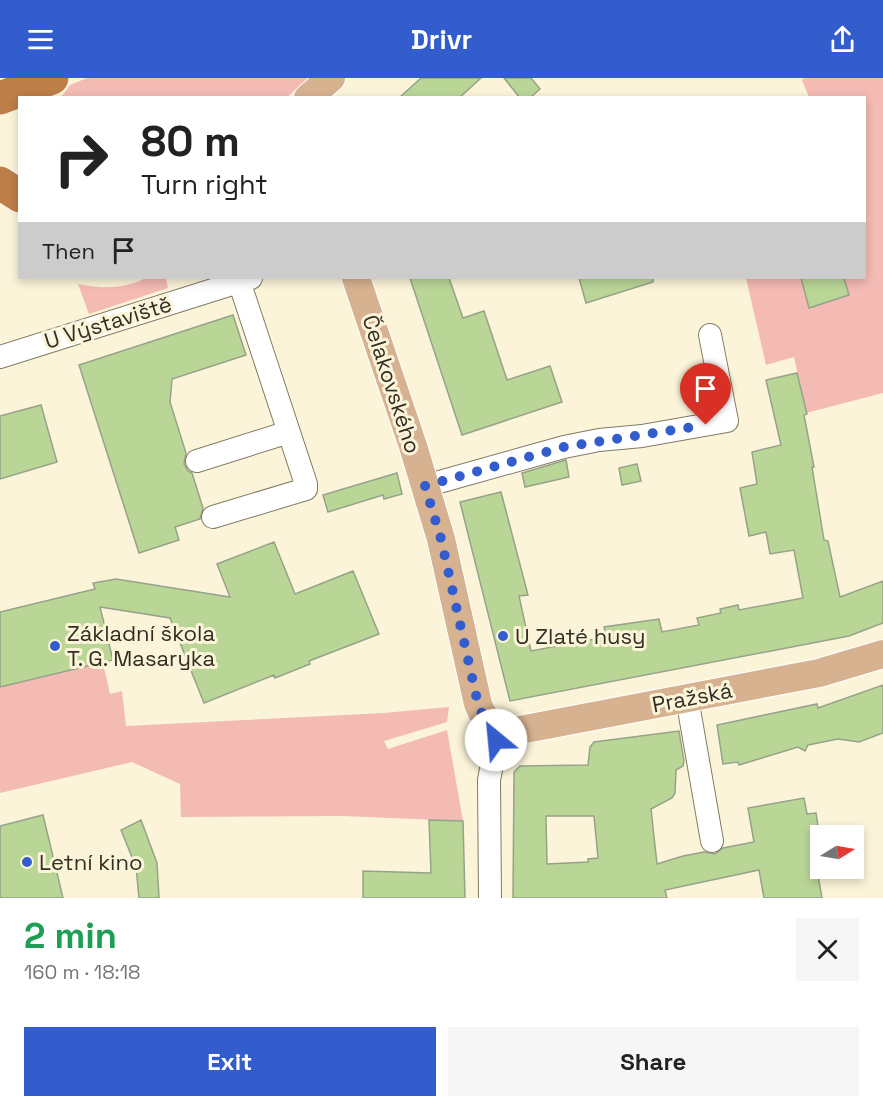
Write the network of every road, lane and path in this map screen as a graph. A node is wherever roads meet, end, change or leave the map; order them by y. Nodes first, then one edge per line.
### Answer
1 (52, 78) edge
2 (58, 78) edge
3 (331, 78) edge
4 (42, 96) edge
5 (310, 96) edge
6 (0, 98) edge
7 (0, 183) edge
8 (18, 195) edge
9 (245, 279) edge
10 (356, 279) edge
11 (710, 335) dead end
12 (0, 357) edge
13 (290, 432) junction
14 (197, 461) dead end
15 (425, 486) junction
16 (213, 517) dead end
17 (883, 654) edge
18 (687, 698) junction
19 (499, 728) junction
20 (712, 841) dead end
21 (490, 898) edge

1 - 6 highway
2 - 4 highway
3 - 5 main road
7 - 8 highway
9 - 12 street, U Výstaviště
9 - 13 street
10 - 15 main road, Čelakovského
11 - 15 street
13 - 14 street
13 - 16 street
15 - 19 main road, Čelakovského
17 - 18 main road, Pražská
18 - 19 main road, Pražská
18 - 20 street
19 - 21 street

